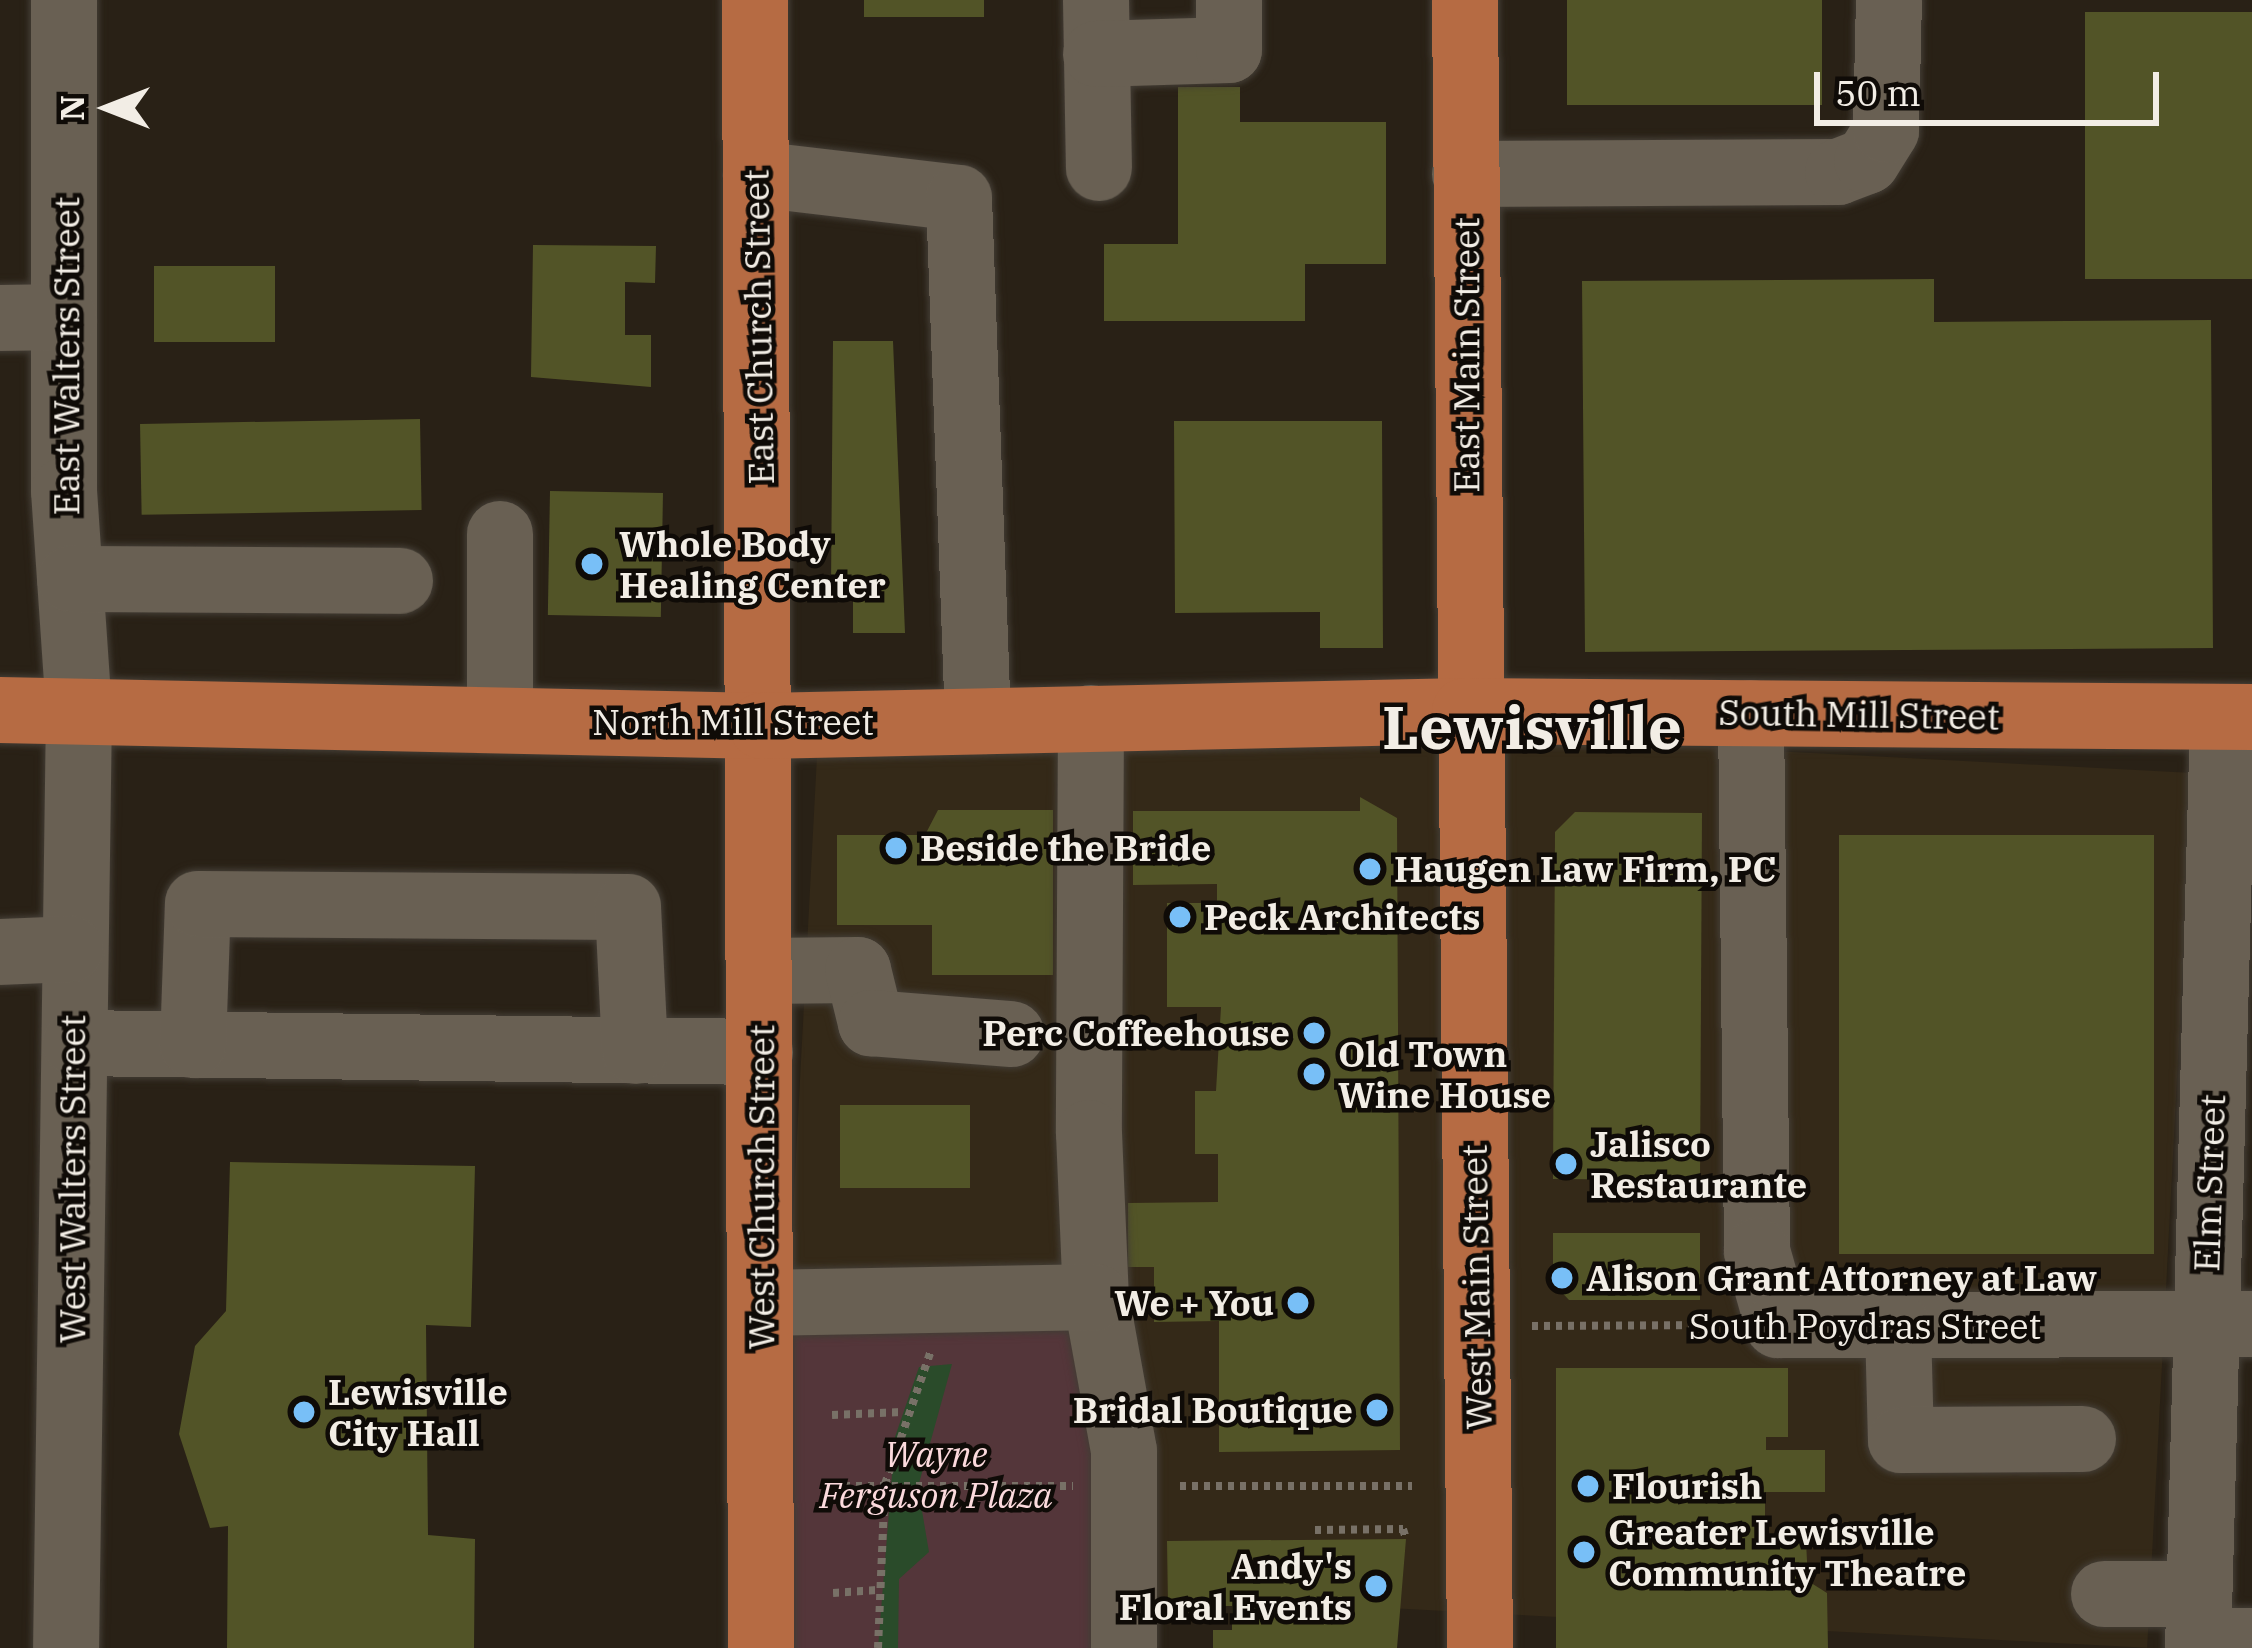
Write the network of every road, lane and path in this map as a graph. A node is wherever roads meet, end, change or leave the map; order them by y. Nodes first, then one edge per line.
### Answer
1 (64, 0) edge
2 (755, 0) edge
3 (1228, 0) edge
4 (1465, 0) edge
5 (1888, 0) edge
6 (1096, 27) edge
7 (1099, 168) dead end
8 (756, 174) junction
9 (1465, 174) junction
10 (64, 317) junction
11 (0, 318) edge
12 (500, 534) dead end
13 (70, 578) junction
14 (400, 581) dead end
15 (0, 710) edge
16 (80, 711) junction
17 (1465, 711) junction
18 (1751, 713) junction
19 (2238, 717) edge
20 (1091, 718) junction
21 (500, 720) junction
22 (977, 721) junction
23 (762, 725) junction
24 (71, 949) junction
25 (0, 952) edge
26 (761, 971) junction
27 (1012, 1034) dead end
28 (75, 1043) junction
29 (193, 1045) junction
30 (635, 1051) junction
31 (760, 1052) junction
32 (2231, 1138) edge
33 (1096, 1298) junction
34 (762, 1303) junction
35 (2228, 1324) edge
36 (1778, 1325) junction
37 (1525, 1326) dead end
38 (1898, 1327) junction
39 (937, 1329) dead end
40 (902, 1412) junction
41 (832, 1415) dead end
42 (2083, 1439) dead end
43 (2227, 1480) edge
44 (885, 1484) junction
45 (832, 1486) dead end
46 (1086, 1486) dead end
47 (1170, 1486) dead end
48 (1412, 1486) dead end
49 (1315, 1530) dead end
50 (1406, 1539) dead end
51 (877, 1590) junction
52 (833, 1593) dead end
53 (2104, 1594) dead end
54 (2212, 1631) edge
55 (66, 1648) edge
56 (761, 1648) edge
57 (878, 1648) edge
58 (1124, 1648) edge
59 (1480, 1648) edge

1 - 10 street, East Walters Street
2 - 8 main road, East Church Street
3 - 6 street
4 - 9 main road, East Main Street
5 - 9 street
6 - 7 street
8 - 22 street
8 - 23 main road, East Church Street
9 - 17 main road, East Main Street
10 - 11 street
10 - 13 street, East Walters Street
12 - 21 street
13 - 14 street
13 - 16 street, East Walters Street
15 - 16 main road, North Mill Street
16 - 21 main road, North Mill Street
16 - 24 street, West Walters Street
17 - 18 main road, South Mill Street
17 - 20 main road, North Mill Street
17 - 59 main road, West Main Street
18 - 19 main road, South Mill Street
18 - 36 street
19 - 32 street, Elm Street
20 - 22 main road, North Mill Street
20 - 33 street
21 - 23 main road, North Mill Street
22 - 23 main road, North Mill Street
23 - 26 main road, West Church Street
24 - 25 street
24 - 28 street, West Walters Street
26 - 27 street
26 - 31 main road, West Church Street
28 - 29 street
28 - 55 street, West Walters Street
29 - 30 street
29 - 30 street
30 - 31 street
31 - 34 main road, West Church Street
32 - 35 street, Elm Street
33 - 34 street
33 - 58 street
34 - 56 main road, West Church Street
35 - 38 street, South Poydras Street
35 - 43 street, Elm Street
36 - 37 path, South Poydras Street
36 - 38 street, South Poydras Street
38 - 42 street
39 - 40 path
40 - 41 path
40 - 44 path
43 - 54 street, Elm Street
44 - 45 path
44 - 46 path
44 - 51 path
47 - 48 path
49 - 50 path
51 - 52 path
51 - 57 path
53 - 54 street

